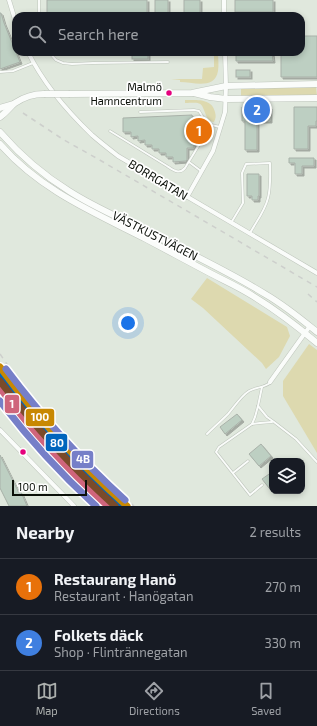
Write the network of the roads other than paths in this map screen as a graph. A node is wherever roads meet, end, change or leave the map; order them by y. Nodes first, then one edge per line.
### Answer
1 (9, 0) edge
2 (39, 0) edge
3 (224, 0) edge
4 (13, 12) edge
5 (39, 12) edge
6 (224, 12) edge
7 (30, 56) edge
8 (52, 56) edge
9 (225, 56) edge
10 (168, 62) dead end
11 (33, 63) junction
12 (0, 72) edge
13 (317, 84) edge
14 (226, 86) junction
15 (192, 93) junction
16 (317, 98) edge
17 (226, 99) junction
18 (15, 104) junction
19 (0, 108) edge
20 (140, 112) dead end
21 (0, 117) edge
22 (207, 124) junction
23 (221, 127) junction
24 (110, 131) dead end
25 (0, 132) edge
26 (0, 144) edge
27 (189, 162) junction
28 (201, 171) junction
29 (187, 197) junction
30 (231, 223) junction
31 (249, 234) junction
32 (317, 273) edge
33 (310, 326) junction
34 (317, 332) edge
35 (305, 333) junction
36 (317, 343) edge
37 (270, 382) joint
38 (262, 387) junction
39 (258, 406) junction
40 (274, 422) junction
41 (252, 424) junction
42 (0, 430) edge
43 (207, 434) dead end
44 (248, 461) dead end
45 (317, 462) edge
46 (233, 473) junction
47 (262, 485) dead end
48 (74, 506) edge

1 - 4 street
2 - 5 lane
3 - 6 street
7 - 11 street, BORRGATAN
8 - 10 lane
9 - 14 street
11 - 12 lane
11 - 29 street, BORRGATAN
13 - 14 main road
14 - 15 main road
14 - 17 street
15 - 17 main road
15 - 18 main road, bridge
16 - 17 main road
17 - 23 street
18 - 19 main road
18 - 21 main road
20 - 22 lane
22 - 23 lane
22 - 27 lane
23 - 28 street
24 - 27 lane
25 - 33 main road, VÄSTKUSTVÄGEN
26 - 35 main road, VÄSTKUSTVÄGEN
27 - 28 lane
28 - 29 street
29 - 30 street, BORRGATAN
30 - 31 street, BORRGATAN
30 - 31 lane
31 - 32 street, BORRGATAN
33 - 34 main road, VÄSTKUSTVÄGEN
33 - 35 street
35 - 36 main road, VÄSTKUSTVÄGEN
35 - 37 street
37 - 38 lane
38 - 39 lane
38 - 43 lane
39 - 40 lane
39 - 41 lane
40 - 41 lane
40 - 45 lane
41 - 46 lane
42 - 48 street
44 - 46 lane
46 - 47 lane

